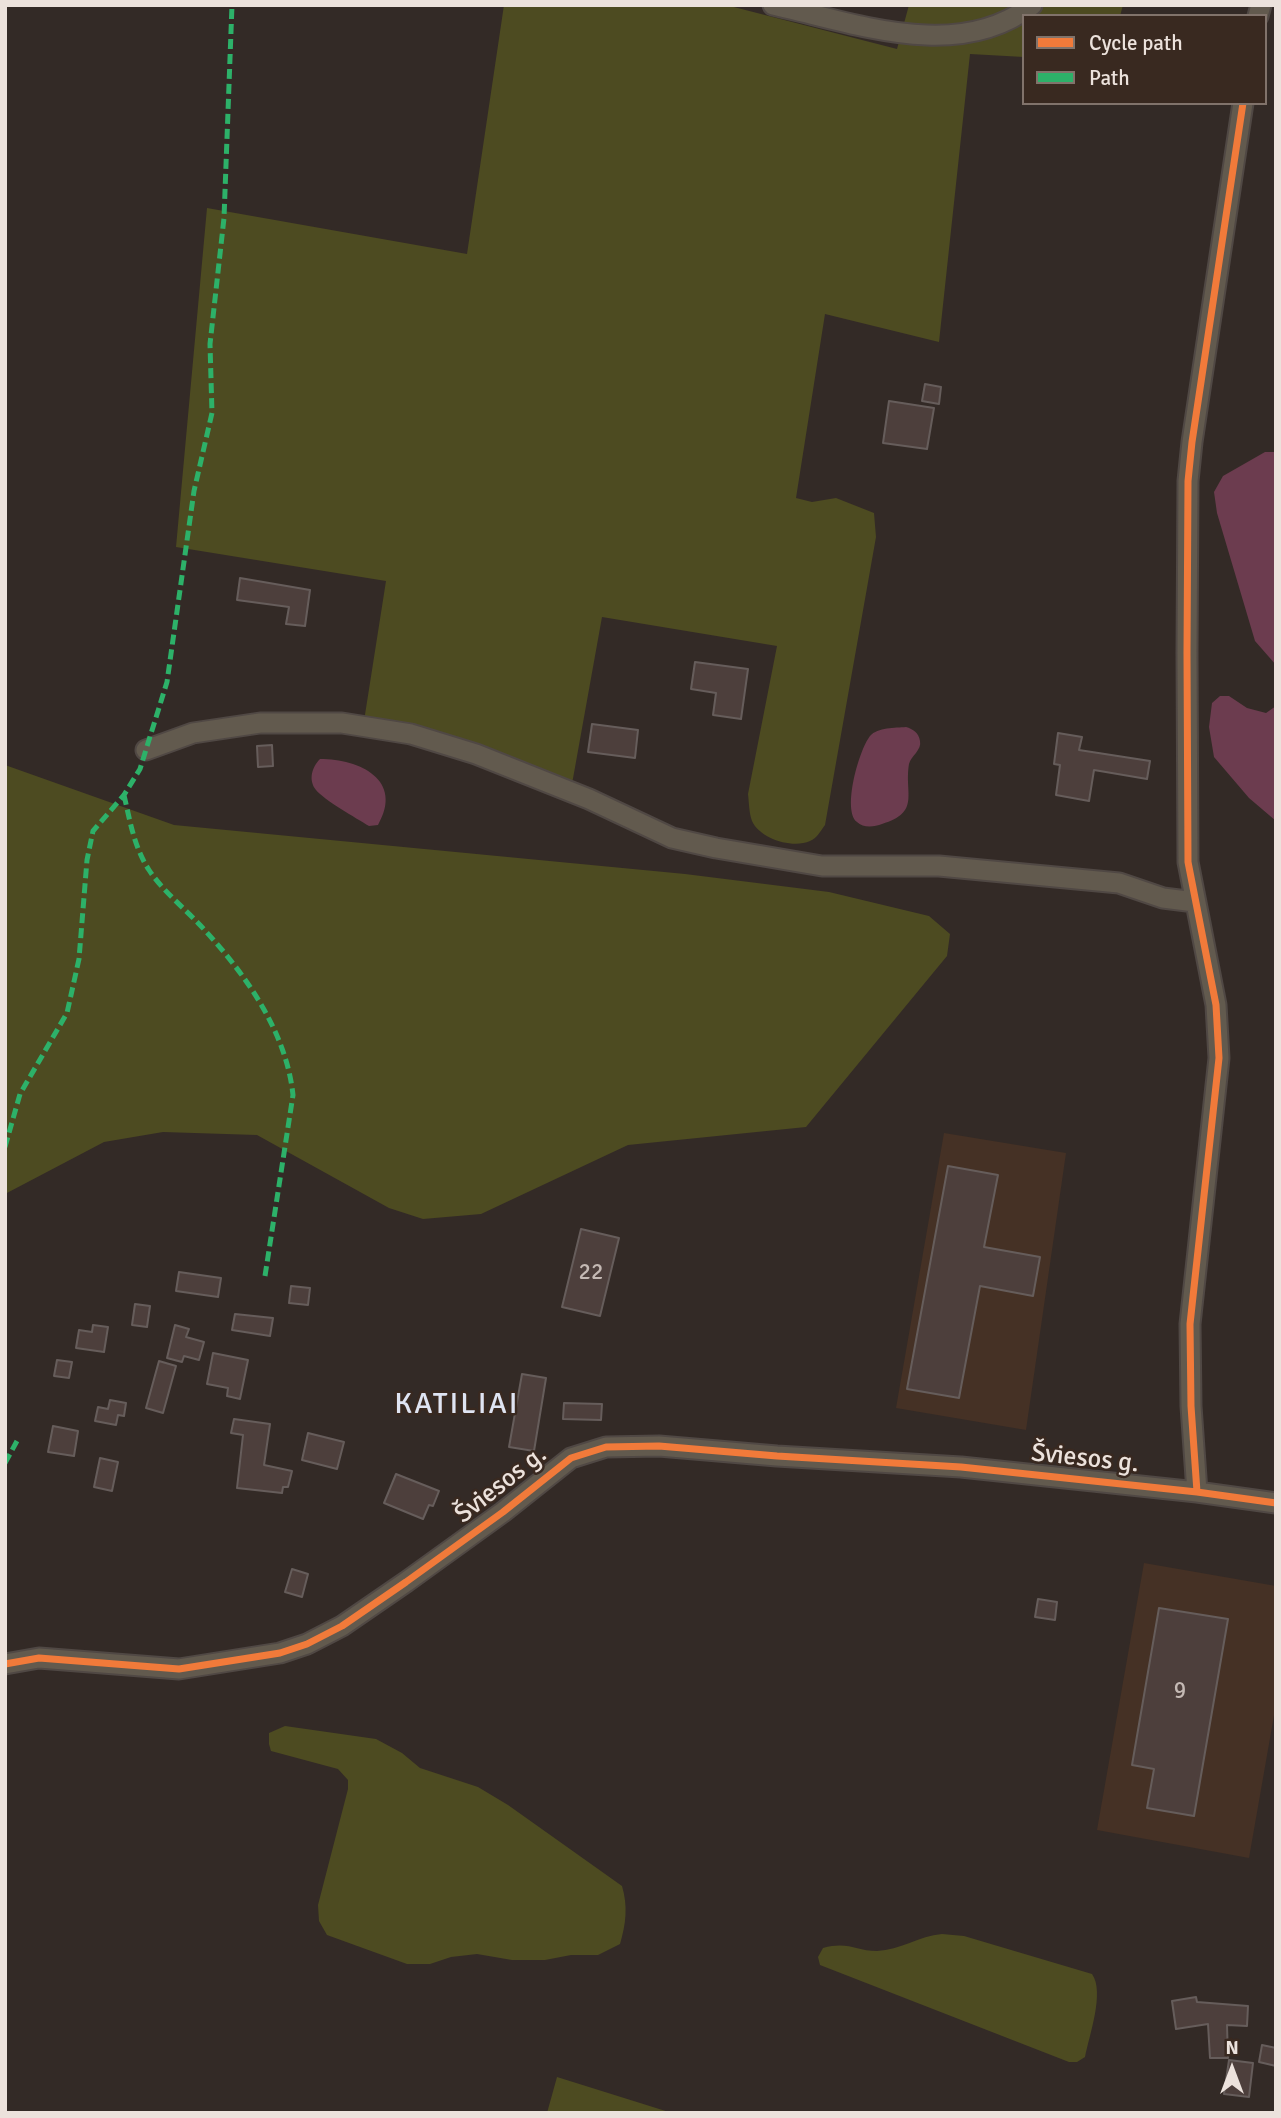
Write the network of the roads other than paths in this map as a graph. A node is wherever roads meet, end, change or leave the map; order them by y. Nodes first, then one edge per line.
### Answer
1 (773, 5) edge
2 (1032, 5) edge
3 (1243, 105) edge
4 (146, 750) dead end
5 (1195, 902) junction
6 (1197, 1492) junction
7 (1276, 1503) edge
8 (5, 1664) edge

1 - 2 street
3 - 5 street
4 - 5 street
5 - 6 street
6 - 7 street, Šviesos g.
6 - 8 street, Šviesos g.

